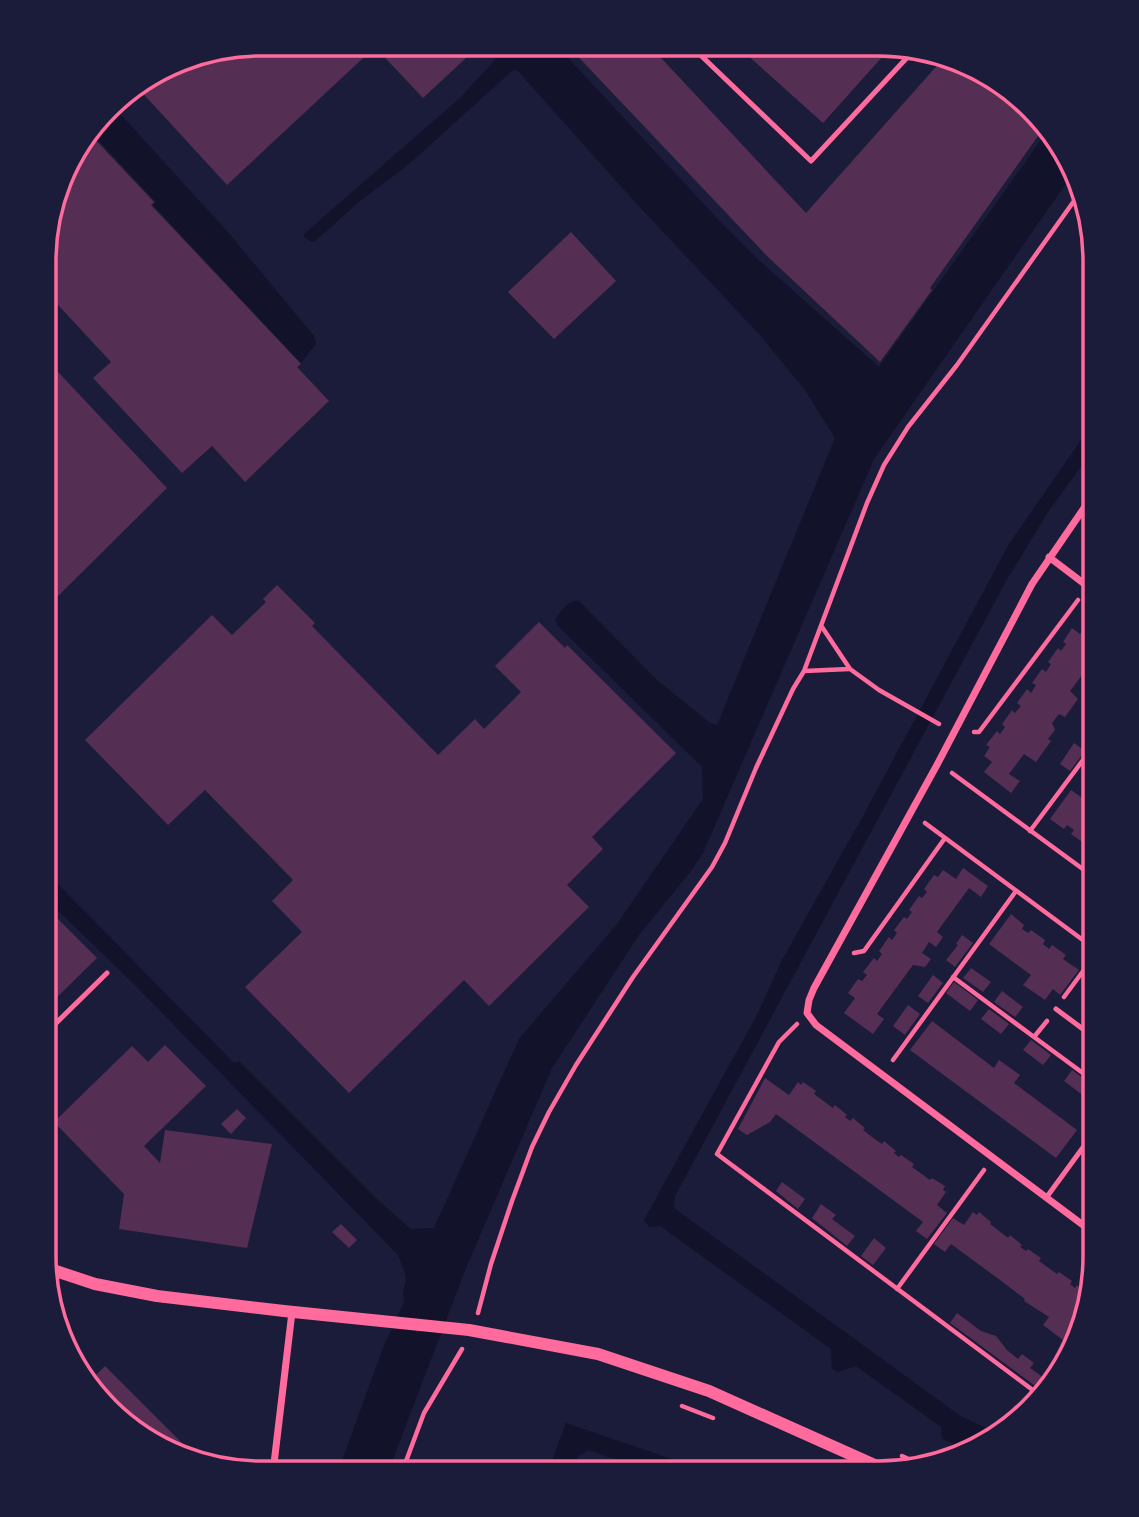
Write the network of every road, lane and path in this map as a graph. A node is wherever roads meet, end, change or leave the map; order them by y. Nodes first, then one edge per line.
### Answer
1 (701, 56) edge
2 (906, 58) edge
3 (1074, 201) edge
4 (1083, 509) edge
5 (1049, 557) junction
6 (1083, 582) edge
7 (1083, 600) edge
8 (821, 626) junction
9 (849, 669) junction
10 (804, 671) junction
11 (936, 722) dead end
12 (954, 732) junction
13 (1083, 761) edge
14 (938, 763) junction
15 (910, 812) junction
16 (1030, 831) junction
17 (945, 838) junction
18 (1083, 869) edge
19 (1016, 891) junction
20 (1083, 940) edge
21 (831, 957) junction
22 (1083, 972) edge
23 (107, 973) dead end
24 (953, 977) junction
25 (1056, 1009) junction
26 (807, 1013) junction
27 (56, 1023) edge
28 (1083, 1029) edge
29 (1034, 1037) junction
30 (1083, 1073) edge
31 (882, 1075) junction
32 (1083, 1148) edge
33 (993, 1158) junction
34 (1046, 1198) junction
35 (1083, 1225) edge
36 (57, 1271) edge
37 (897, 1289) junction
38 (292, 1312) junction
39 (469, 1330) junction
40 (453, 1348) dead end
41 (462, 1349) junction
42 (1033, 1390) edge
43 (673, 1403) dead end
44 (723, 1422) dead end
45 (274, 1461) edge
46 (406, 1461) edge
47 (866, 1461) edge

1 - 2 lane
3 - 8 path
4 - 5 street
5 - 6 street
5 - 12 street
7 - 12 path
8 - 9 path
8 - 10 path
9 - 10 path
9 - 11 path
10 - 39 path
12 - 14 street
13 - 16 path
14 - 15 street
14 - 16 path
15 - 17 path
15 - 21 street
16 - 18 path
17 - 19 path
17 - 21 path
19 - 20 path
19 - 24 path
21 - 26 street
22 - 25 path
23 - 27 lane
24 - 29 path
24 - 31 path
25 - 28 lane
25 - 29 path
26 - 31 street
26 - 37 path
29 - 30 path
31 - 33 street
32 - 34 lane
33 - 34 street
33 - 37 path
34 - 35 street
36 - 38 street
37 - 42 path
38 - 39 street
38 - 45 street
39 - 41 path
39 - 47 street
40 - 41 path
41 - 46 path
43 - 44 path

